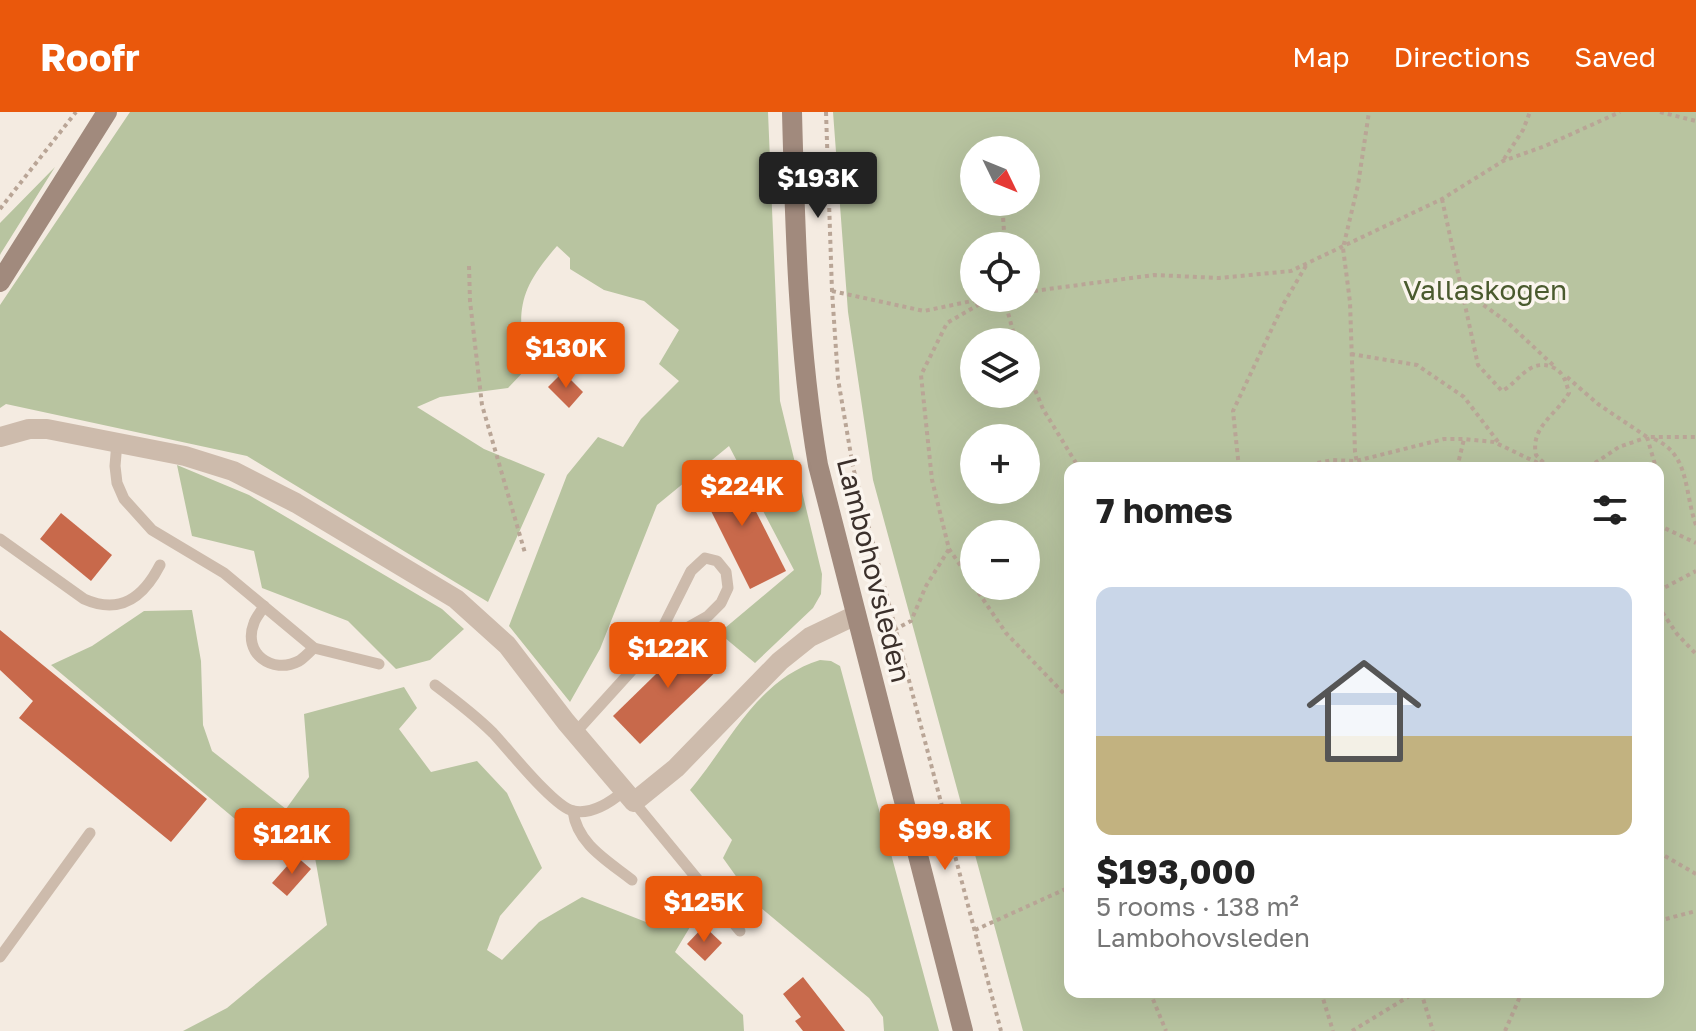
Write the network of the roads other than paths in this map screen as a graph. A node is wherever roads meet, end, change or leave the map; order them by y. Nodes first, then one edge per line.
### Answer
1 (107, 112) edge
2 (792, 112) edge
3 (0, 282) edge
4 (0, 437) edge
5 (117, 442) junction
6 (0, 539) edge
7 (160, 565) dead end
8 (264, 606) junction
9 (856, 615) junction
10 (653, 647) junction
11 (314, 648) junction
12 (379, 664) dead end
13 (435, 685) dead end
14 (575, 733) junction
15 (629, 796) junction
16 (573, 811) junction
17 (90, 833) dead end
18 (632, 880) dead end
19 (740, 931) dead end
20 (0, 957) edge
21 (963, 1031) edge

1 - 3 main road
2 - 9 main road, Lambohovsleden
4 - 5 street
5 - 8 lane
5 - 14 street
6 - 7 lane
8 - 11 lane
8 - 11 lane
9 - 15 street
9 - 21 main road, Lambohovsleden
10 - 10 lane
10 - 14 lane
11 - 12 lane
13 - 16 lane
14 - 15 street
15 - 16 lane
15 - 19 lane
16 - 18 lane
17 - 20 lane

